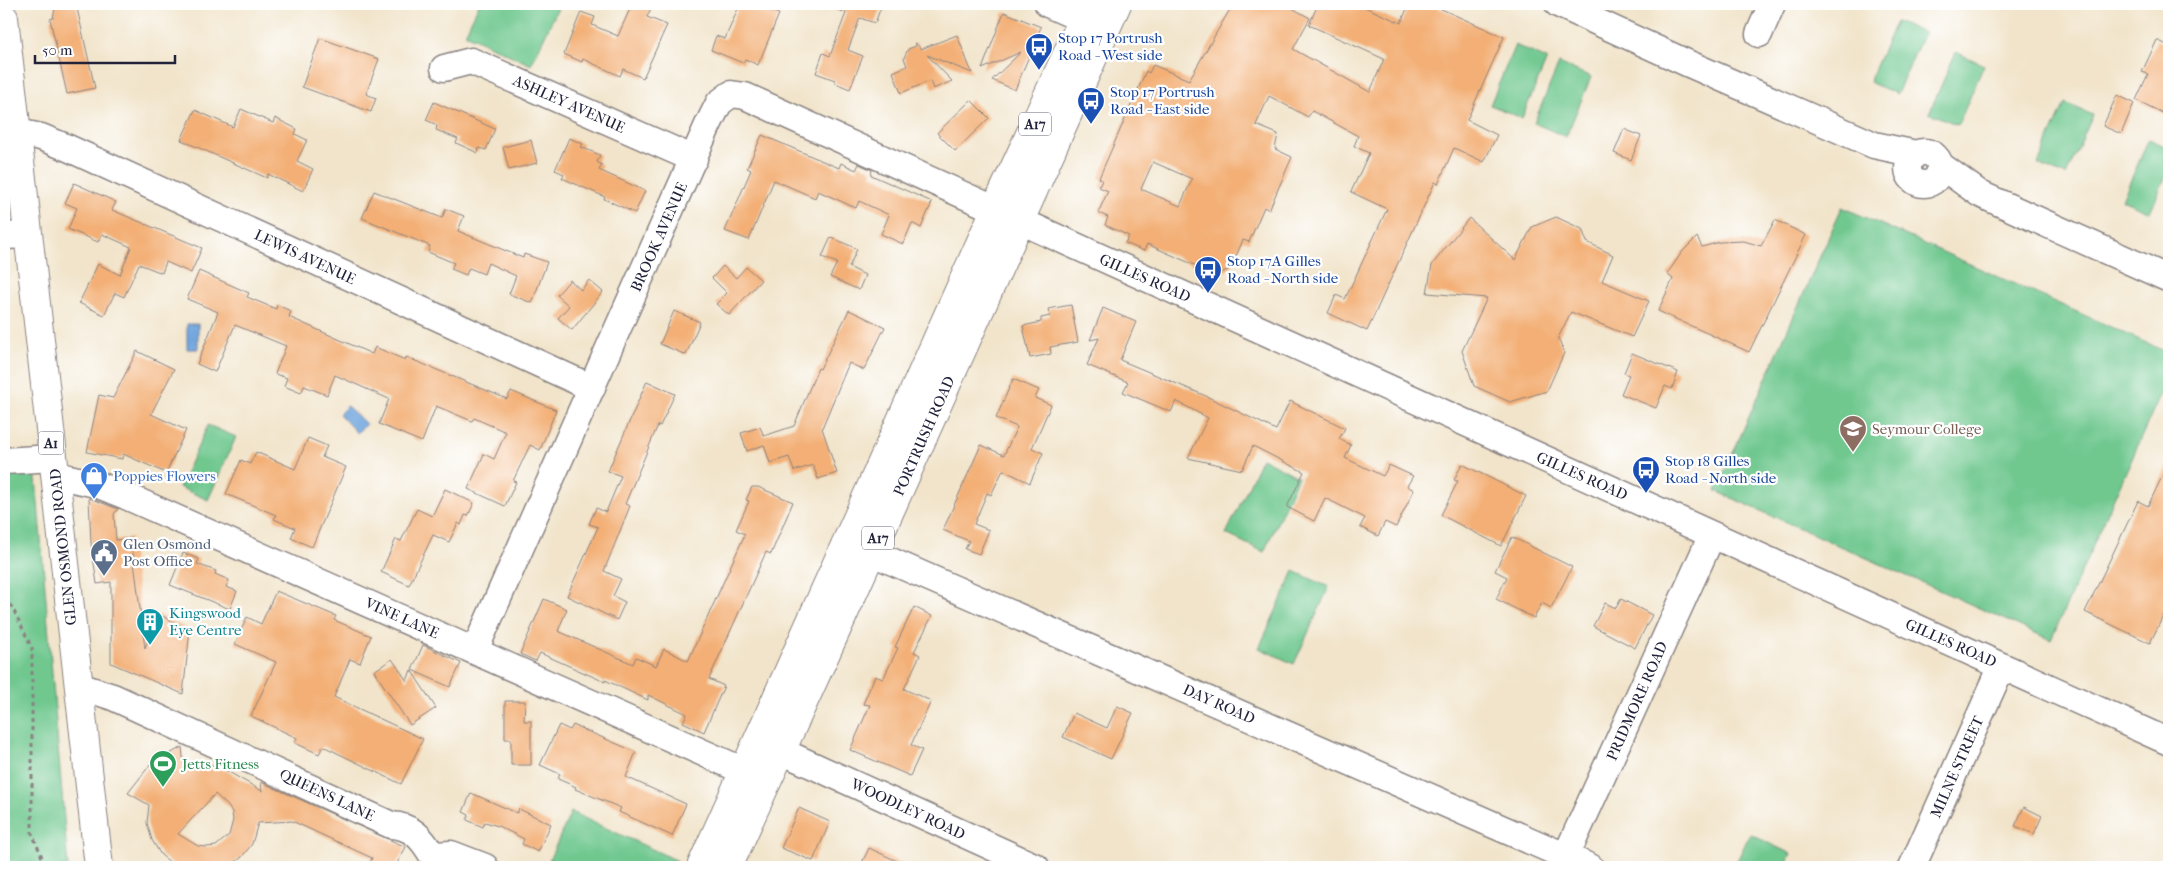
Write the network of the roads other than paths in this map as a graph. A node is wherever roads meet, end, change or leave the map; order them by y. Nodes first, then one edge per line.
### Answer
1 (1048, 4) edge
2 (1117, 4) edge
3 (1558, 4) edge
4 (1772, 4) edge
5 (4, 18) edge
6 (1093, 18) edge
7 (1759, 34) dead end
8 (444, 68) dead end
9 (16, 132) junction
10 (694, 159) junction
11 (995, 210) junction
12 (1020, 222) junction
13 (16, 236) edge
14 (2169, 279) edge
15 (592, 388) junction
16 (4, 461) edge
17 (54, 466) junction
18 (1712, 535) junction
19 (859, 547) junction
20 (475, 650) junction
21 (2002, 666) junction
22 (79, 686) junction
23 (2169, 742) edge
24 (780, 751) junction
25 (744, 771) junction
26 (429, 861) edge
27 (1564, 862) edge
28 (99, 867) edge
29 (485, 867) edge
30 (701, 867) edge
31 (728, 867) edge
32 (1036, 867) edge
33 (1590, 867) edge
34 (1912, 867) edge

1 - 6 street
2 - 6 highway, PORTRUSH ROAD / A17
3 - 14 street
4 - 7 street
5 - 9 highway, GLEN OSMOND ROAD / A1
6 - 11 highway, PORTRUSH ROAD / A17
6 - 12 highway, PORTRUSH ROAD / A17
8 - 10 street, ASHLEY AVENUE
9 - 13 highway, GLEN OSMOND ROAD / A1
9 - 15 street, LEWIS AVENUE
10 - 11 street, BROOK AVENUE
10 - 15 street, BROOK AVENUE
11 - 12 street, GILLES ROAD
11 - 19 highway, PORTRUSH ROAD / A17
12 - 18 street, GILLES ROAD
12 - 19 highway, PORTRUSH ROAD / A17
13 - 17 highway, GLEN OSMOND ROAD / A1
15 - 20 street, BROOK AVENUE
16 - 17 street, VINE LANE
17 - 20 street, VINE LANE
17 - 22 highway, GLEN OSMOND ROAD / A1
18 - 21 street, GILLES ROAD
18 - 27 street, PRIDMORE ROAD
19 - 24 highway, PORTRUSH ROAD / A17
19 - 25 highway, PORTRUSH ROAD / A17
19 - 27 street, DAY ROAD
20 - 25 street, VINE LANE
21 - 23 street, GILLES ROAD
21 - 34 street, MILNE STREET
22 - 26 street, QUEENS LANE
22 - 28 highway, GLEN OSMOND ROAD / A1
24 - 31 highway, PORTRUSH ROAD / A17
24 - 32 street, WOODLEY ROAD
25 - 30 highway, PORTRUSH ROAD / A17
26 - 29 street, QUEENS LANE
27 - 33 street, DAY ROAD

